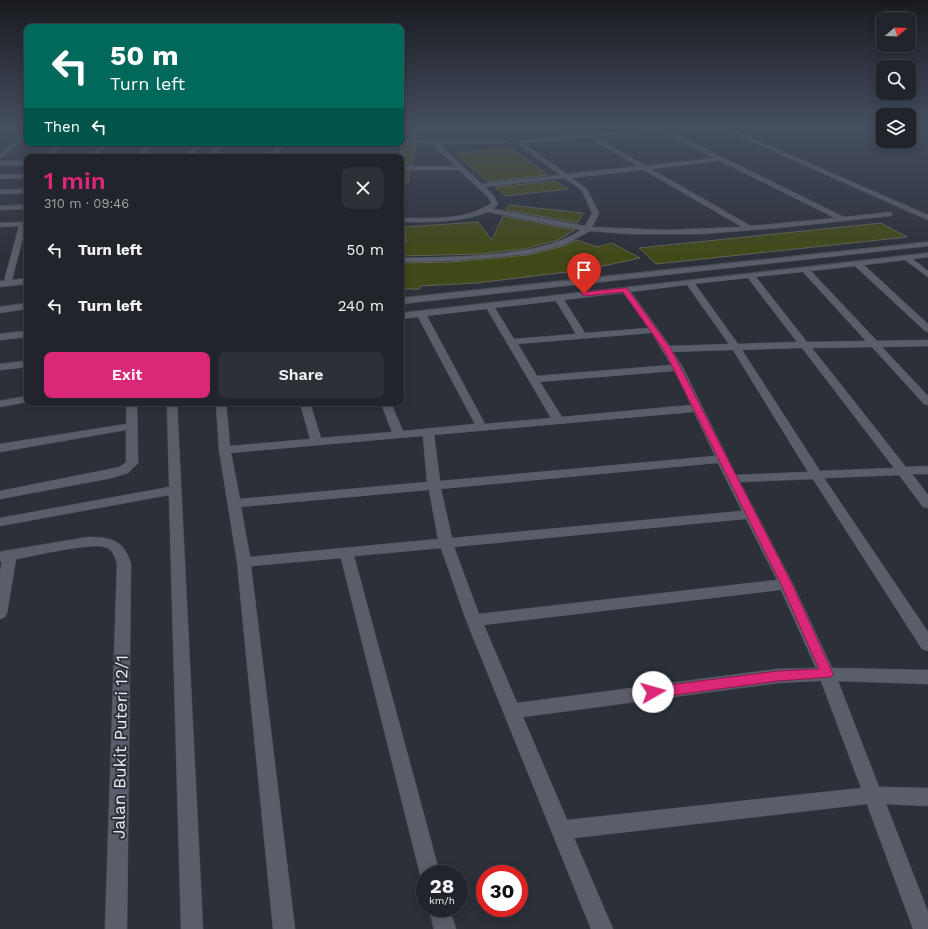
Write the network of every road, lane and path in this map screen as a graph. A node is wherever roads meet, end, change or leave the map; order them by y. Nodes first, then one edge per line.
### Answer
1 (462, 169) edge
2 (555, 169) edge
3 (626, 169) edge
4 (649, 169) edge
5 (742, 169) edge
6 (817, 169) edge
7 (833, 169) edge
8 (24, 176) edge
9 (0, 177) edge
10 (565, 177) junction
11 (480, 186) junction
12 (24, 191) edge
13 (0, 192) edge
14 (24, 207) edge
15 (0, 208) edge
16 (490, 210) junction
17 (928, 211) edge
18 (890, 214) dead end
19 (928, 218) edge
20 (843, 219) junction
21 (404, 220) edge
22 (0, 225) edge
23 (24, 225) edge
24 (24, 228) edge
25 (749, 228) junction
26 (590, 229) junction
27 (928, 244) edge
28 (928, 255) edge
29 (907, 258) junction
30 (404, 260) edge
31 (857, 263) junction
32 (806, 269) junction
33 (750, 275) junction
34 (928, 275) edge
35 (24, 281) edge
36 (689, 282) junction
37 (3, 284) edge
38 (624, 290) junction
39 (558, 297) junction
40 (404, 301) edge
41 (489, 305) junction
42 (24, 306) edge
43 (0, 310) edge
44 (421, 313) junction
45 (404, 316) edge
46 (928, 329) edge
47 (655, 330) junction
48 (24, 334) edge
49 (582, 336) junction
50 (0, 337) edge
51 (511, 342) junction
52 (928, 343) edge
53 (804, 344) junction
54 (876, 344) junction
55 (735, 346) junction
56 (667, 349) junction
57 (24, 364) edge
58 (0, 368) edge
59 (678, 368) junction
60 (534, 379) junction
61 (24, 400) edge
62 (928, 402) edge
63 (0, 404) edge
64 (132, 406) edge
65 (172, 406) edge
66 (221, 406) edge
67 (306, 406) edge
68 (387, 406) edge
69 (698, 408) junction
70 (559, 421) junction
71 (133, 426) junction
72 (482, 428) junction
73 (428, 432) junction
74 (399, 434) junction
75 (316, 441) junction
76 (0, 448) edge
77 (224, 450) junction
78 (722, 459) junction
79 (928, 470) edge
80 (903, 471) junction
81 (816, 475) junction
82 (732, 479) junction
83 (434, 486) junction
84 (175, 490) junction
85 (0, 495) edge
86 (234, 504) junction
87 (928, 504) edge
88 (751, 514) junction
89 (0, 522) edge
90 (446, 543) junction
91 (346, 551) junction
92 (5, 557) edge
93 (244, 562) junction
94 (786, 584) junction
95 (0, 613) edge
96 (474, 620) junction
97 (928, 645) edge
98 (827, 674) junction
99 (928, 677) edge
100 (513, 711) junction
101 (874, 795) junction
102 (928, 797) edge
103 (563, 830) junction
104 (428, 865) edge
105 (442, 917) edge
106 (116, 929) edge
107 (192, 929) edge
108 (284, 929) edge
109 (445, 929) edge
110 (602, 929) edge
111 (924, 929) edge

1 - 11 street
2 - 10 street
3 - 10 street
4 - 25 street
5 - 20 street
6 - 19 street
7 - 17 street
8 - 9 street
10 - 11 street
10 - 26 street
11 - 16 street
12 - 13 street
14 - 15 street
16 - 21 street
16 - 26 street
18 - 20 street
20 - 25 street
22 - 23 street
24 - 37 street
25 - 26 street
26 - 30 street
27 - 40 street
28 - 29 street
29 - 31 street
29 - 34 street
31 - 32 street
31 - 46 street
32 - 33 street
32 - 54 street
33 - 36 street
33 - 53 street
35 - 37 street
36 - 38 street
36 - 55 street
38 - 39 street
38 - 47 street
39 - 41 street
39 - 49 street
41 - 44 street
41 - 51 street
42 - 43 street
44 - 45 street
44 - 72 street
47 - 49 street
47 - 56 street
48 - 50 street
49 - 51 street
51 - 60 street
52 - 54 street
53 - 54 street
53 - 55 street
53 - 80 street
54 - 62 street
55 - 56 street
55 - 81 street
56 - 59 street
57 - 58 street
59 - 60 street
59 - 69 street
60 - 70 street
61 - 63 street
64 - 71 street
65 - 84 street
66 - 77 street
67 - 75 street
68 - 74 street
69 - 70 street
69 - 78 street
70 - 72 street
71 - 76 street
71 - 85 street
72 - 73 street
73 - 74 street
73 - 83 street
74 - 75 street
75 - 77 street
77 - 86 street
78 - 82 street
78 - 83 street
79 - 80 street
80 - 81 street
80 - 87 street
81 - 82 street
81 - 97 street
82 - 88 street
83 - 86 street
83 - 90 street
84 - 89 street
84 - 107 street
86 - 93 street
88 - 90 street
88 - 94 street
90 - 91 street
90 - 96 street
91 - 93 street
91 - 104 street
92 - 95 street
92 - 106 street, Jalan Bukit Puteri 12/1
93 - 108 street
94 - 96 street
94 - 98 street
96 - 100 street
98 - 99 street
98 - 100 street
98 - 101 street
100 - 103 street
101 - 102 street
101 - 103 street
101 - 111 street
103 - 110 street
105 - 109 street

